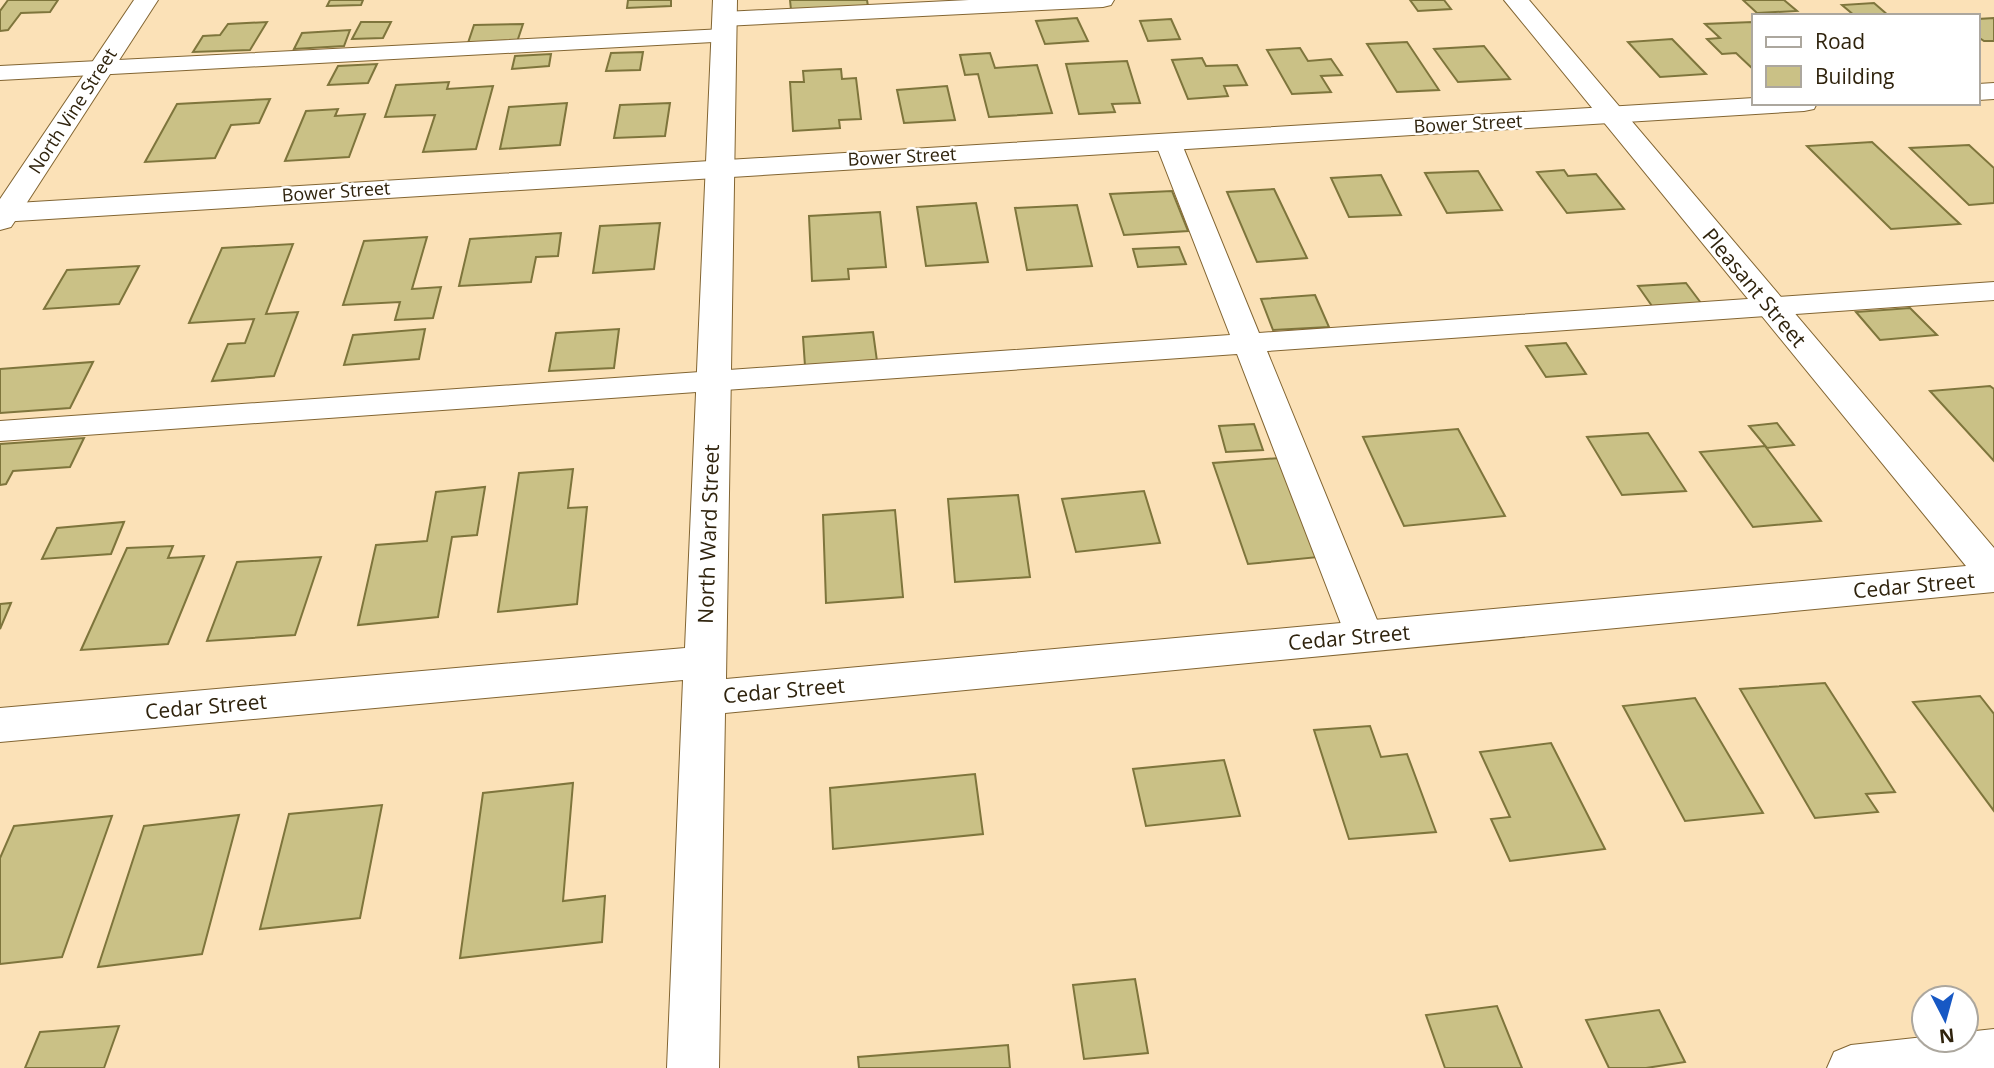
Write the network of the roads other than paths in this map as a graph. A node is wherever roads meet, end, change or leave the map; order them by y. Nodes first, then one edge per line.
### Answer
1 (146, 0) edge
2 (1103, 0) edge
3 (1516, 0) edge
4 (724, 18) edge
5 (101, 69) junction
6 (0, 73) edge
7 (1774, 105) edge
8 (1611, 116) junction
9 (1168, 142) junction
10 (720, 167) junction
11 (2, 216) edge
12 (1994, 291) edge
13 (1771, 308) junction
14 (1249, 344) junction
15 (714, 381) junction
16 (0, 431) edge
17 (1994, 576) edge
18 (1365, 637) junction
19 (705, 680) junction
20 (0, 725) edge
21 (1994, 1051) edge
22 (694, 1068) edge
23 (1851, 1068) edge

1 - 5 street, North Vine Street
2 - 4 lane
3 - 8 street, Pleasant Street
4 - 5 lane
4 - 10 street, North Ward Street
5 - 6 lane
5 - 11 street, North Vine Street
7 - 8 street, Bower Street
8 - 9 street, Bower Street
8 - 13 street, Pleasant Street
9 - 10 street, Bower Street
9 - 14 lane
10 - 11 street, Bower Street
10 - 15 street, North Ward Street
12 - 13 lane
13 - 14 lane
13 - 17 street, Pleasant Street
14 - 15 lane
14 - 18 lane
15 - 16 lane
15 - 19 street, North Ward Street
17 - 18 street, Cedar Street
18 - 19 street, Cedar Street
19 - 20 street, Cedar Street
19 - 22 street, North Ward Street
21 - 23 lane

